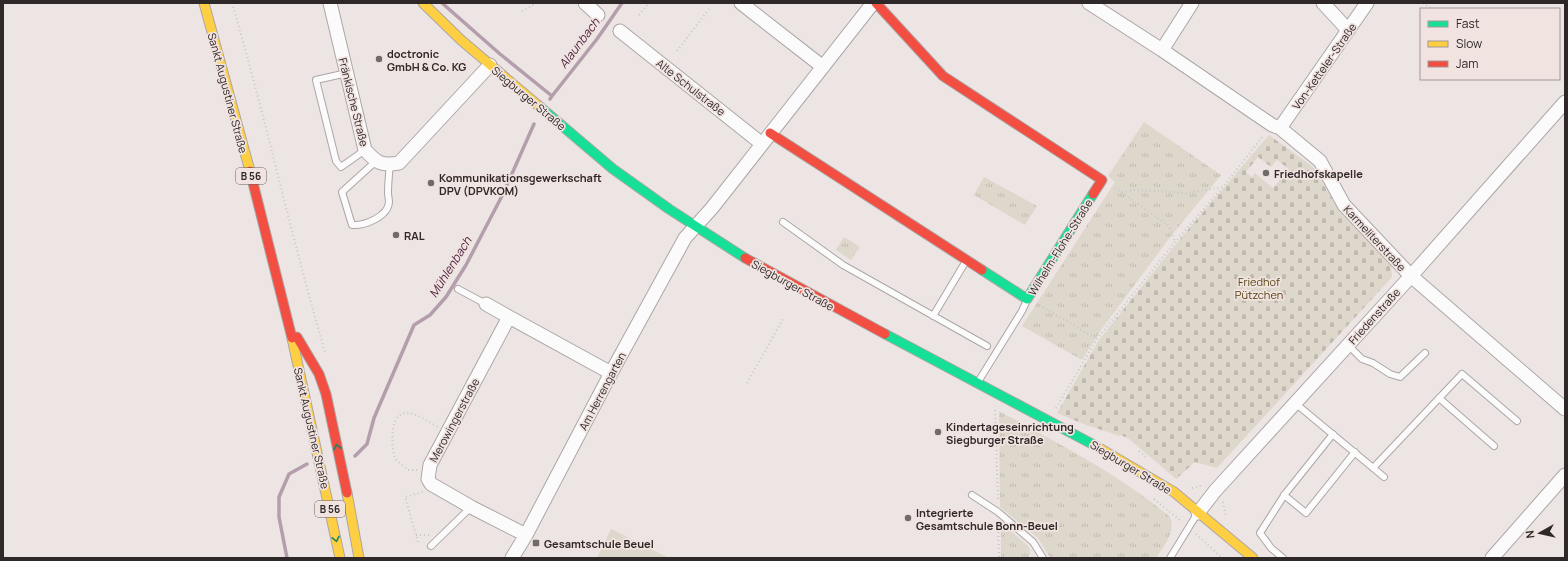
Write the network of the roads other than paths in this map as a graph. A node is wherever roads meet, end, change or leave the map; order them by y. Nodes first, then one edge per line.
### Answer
1 (204, 3) edge
2 (330, 3) edge
3 (424, 3) edge
4 (585, 3) edge
5 (741, 3) edge
6 (873, 3) edge
7 (876, 3) edge
8 (1089, 3) edge
9 (1192, 3) edge
10 (1323, 3) edge
11 (1367, 3) edge
12 (598, 15) dead end
13 (1348, 30) junction
14 (620, 31) dead end
15 (1162, 50) junction
16 (490, 65) junction
17 (823, 67) junction
18 (347, 73) junction
19 (1565, 102) edge
20 (1276, 126) junction
21 (770, 134) junction
22 (762, 144) junction
23 (365, 150) junction
24 (376, 162) junction
25 (390, 164) junction
26 (783, 222) dead end
27 (695, 226) junction
28 (967, 260) junction
29 (1411, 276) junction
30 (458, 289) dead end
31 (1028, 299) junction
32 (486, 304) joint
33 (933, 316) junction
34 (509, 317) junction
35 (288, 322) junction
36 (1348, 345) junction
37 (987, 346) dead end
38 (1426, 353) dead end
39 (612, 372) junction
40 (978, 383) junction
41 (1439, 398) junction
42 (1295, 403) junction
43 (1565, 409) edge
44 (1517, 421) dead end
45 (1333, 434) junction
46 (1494, 446) dead end
47 (1355, 452) junction
48 (1373, 468) junction
49 (1565, 475) edge
50 (1384, 477) dead end
51 (972, 495) dead end
52 (1284, 495) junction
53 (471, 507) junction
54 (1198, 513) junction
55 (526, 535) junction
56 (431, 546) dead end
57 (340, 558) edge
58 (358, 558) edge
59 (512, 558) edge
60 (1043, 558) edge
61 (1170, 558) edge
62 (1254, 558) edge
63 (1283, 558) edge
64 (1492, 558) edge

1 - 35 main road, Sankt Augustiner Straße / B 56
2 - 18 street, Fränkische Straße
3 - 16 main road, Siegburger Straße
4 - 12 street
5 - 17 street
6 - 17 street
7 - 31 main road, Wilhelm-Flohe-Straße
8 - 15 street, Karmeliterstraße
9 - 15 street
10 - 13 street
11 - 13 street, Von-Ketteler-Straße
13 - 20 street, Von-Ketteler-Straße
14 - 22 street, Alte Schulstraße
15 - 20 street, Karmeliterstraße
16 - 25 street
16 - 27 main road, Siegburger Straße
17 - 21 street
18 - 23 street, Fränkische Straße
18 - 23 lane
19 - 29 street, Friedenstraße
20 - 29 street, Karmeliterstraße
21 - 22 street
21 - 28 main road, Wilhelm-Flohe-Straße
22 - 27 street
23 - 24 street, Fränkische Straße
24 - 25 street
24 - 25 lane
26 - 33 lane
27 - 39 street, Am Herrengarten
27 - 40 main road, Siegburger Straße
28 - 31 main road, Wilhelm-Flohe-Straße
28 - 33 lane
29 - 36 street, Friedenstraße
29 - 43 street, Karmeliterstraße
30 - 32 lane
31 - 40 lane
32 - 34 street
33 - 37 lane
34 - 39 street
34 - 53 street, Merowingerstraße
35 -> 57 main road, Sankt Augustiner Straße / B 56
58 -> 35 main road, Sankt Augustiner Straße / B 56
36 - 38 lane
36 - 42 street, Friedenstraße
39 - 55 street, Am Herrengarten
40 - 54 main road, Siegburger Straße
41 - 44 lane
41 - 46 lane
41 - 48 lane
42 - 45 lane
42 - 54 street, Friedenstraße
45 - 47 lane
45 - 52 lane
47 - 48 lane
47 - 52 lane
48 - 50 lane
49 - 64 street
51 - 60 lane
52 - 63 lane
53 - 55 street, Merowingerstraße
53 - 56 lane
54 - 61 lane
54 - 62 main road, Siegburger Straße
55 - 59 street, Am Herrengarten

